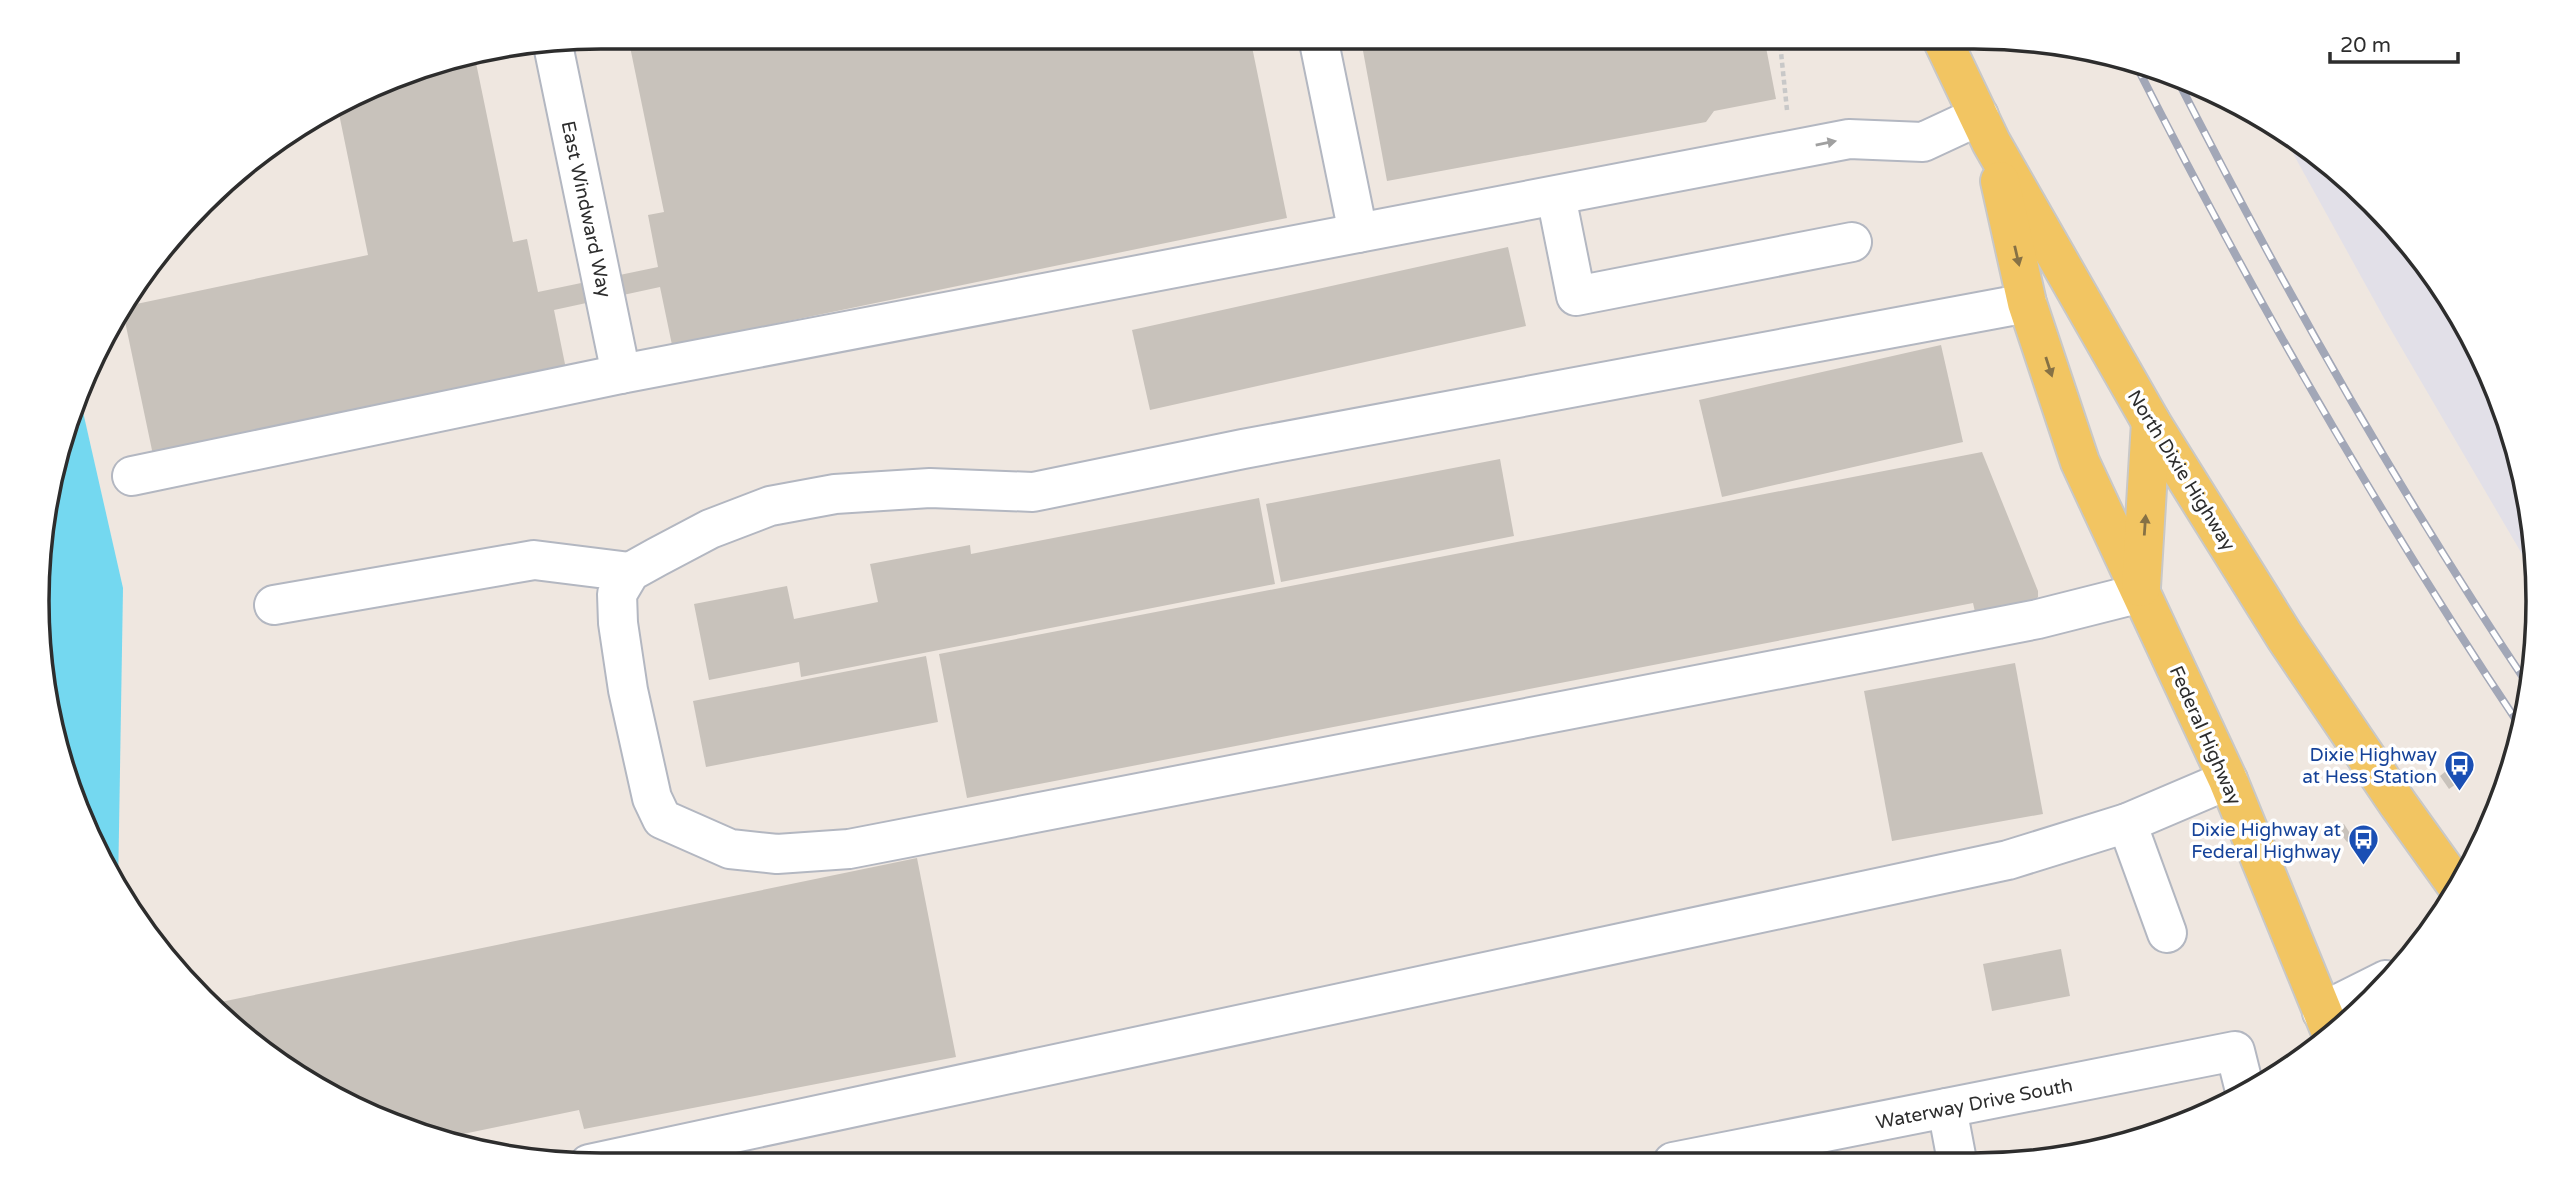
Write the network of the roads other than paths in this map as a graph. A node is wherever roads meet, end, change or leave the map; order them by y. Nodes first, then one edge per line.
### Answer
1 (1320, 49) edge
2 (1947, 49) edge
3 (554, 51) edge
4 (1985, 129) junction
5 (1556, 196) junction
6 (1358, 233) junction
7 (1852, 242) dead end
8 (2027, 303) junction
9 (621, 374) junction
10 (2151, 422) junction
11 (132, 476) dead end
12 (630, 572) junction
13 (2141, 593) junction
14 (274, 605) dead end
15 (2228, 780) junction
16 (2127, 822) junction
17 (2451, 878) edge
18 (2167, 933) dead end
19 (2343, 1011) edge
20 (2327, 1023) edge
21 (2243, 1083) edge
22 (1947, 1108) junction
23 (640, 1153) edge
24 (1719, 1153) edge
25 (1956, 1153) edge

1 - 6 street
2 - 4 main road, North Dixie Highway
3 - 9 street, East Windward Way
5 -> 4 street
4 -> 8 main road, Federal Highway
4 - 10 main road, North Dixie Highway
5 - 6 street
5 - 7 street
6 - 9 street
8 - 12 street
8 -> 13 main road, Federal Highway
9 - 11 street
13 -> 10 main road, Federal Highway
10 - 17 main road, North Dixie Highway
12 - 13 street
12 - 14 street
13 - 15 main road, Federal Highway
15 - 16 street
15 - 20 main road, Federal Highway
16 - 18 street
16 - 23 street
19 - 20 street
21 - 22 street, Waterway Drive South
22 - 24 street, Waterway Drive South
22 - 25 street

